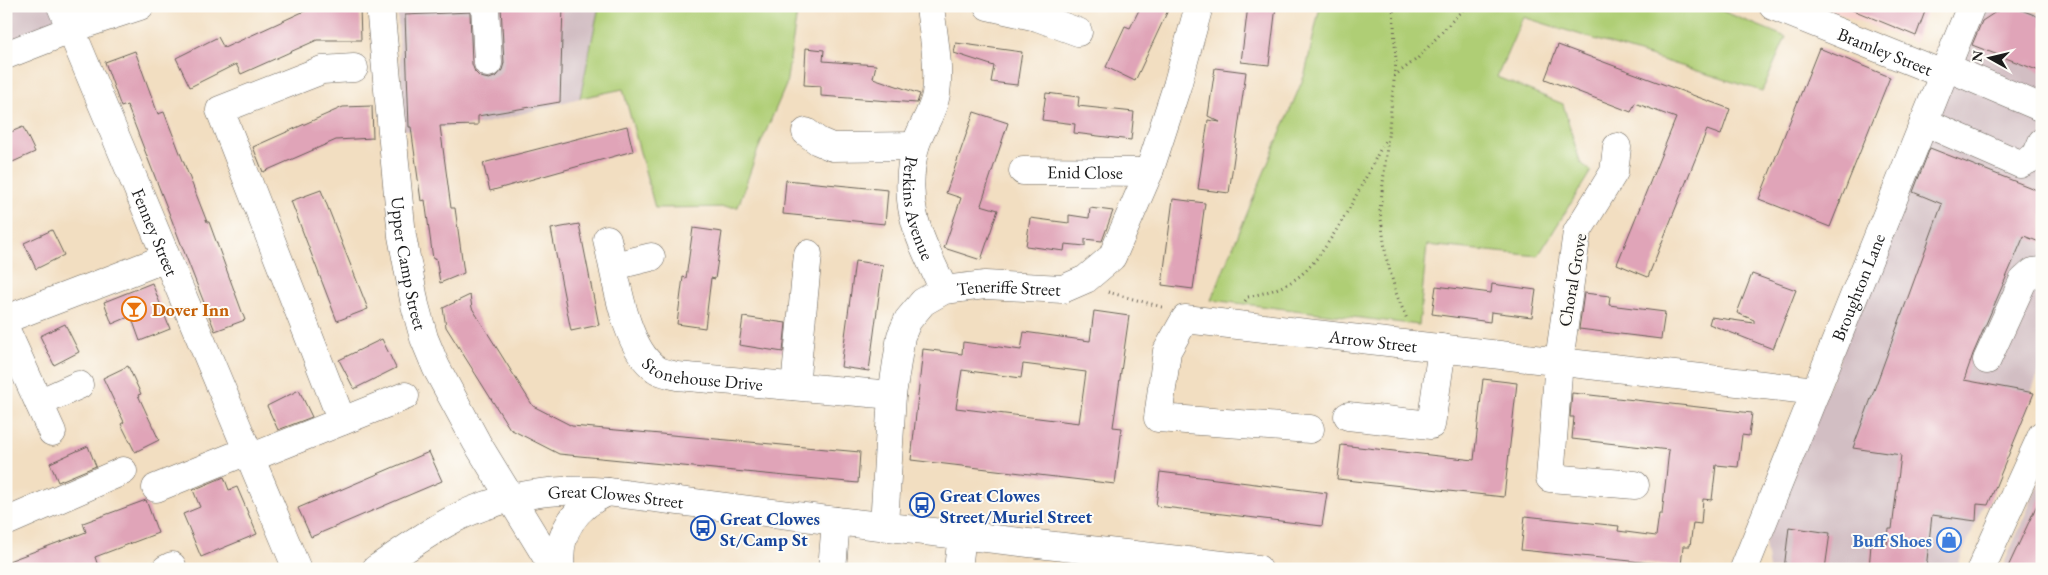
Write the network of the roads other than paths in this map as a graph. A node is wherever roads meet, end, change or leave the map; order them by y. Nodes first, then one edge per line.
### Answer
1 (140, 6) edge
2 (380, 6) edge
3 (485, 6) edge
4 (988, 6) edge
5 (1199, 6) edge
6 (1773, 6) edge
7 (1971, 6) edge
8 (936, 7) edge
9 (66, 18) edge
10 (1078, 32) dead end
11 (6, 55) edge
12 (488, 63) dead end
13 (354, 68) dead end
14 (1945, 71) junction
15 (2042, 108) edge
16 (1924, 122) junction
17 (806, 132) dead end
18 (2042, 142) edge
19 (916, 146) junction
20 (1617, 147) dead end
21 (1023, 171) dead end
22 (1149, 172) junction
23 (607, 239) dead end
24 (808, 254) dead end
25 (651, 257) dead end
26 (166, 258) junction
27 (614, 266) junction
28 (2042, 271) edge
29 (944, 290) junction
30 (6, 319) edge
31 (6, 330) edge
32 (1429, 347) junction
33 (1987, 360) dead end
34 (1559, 361) junction
35 (79, 385) dead end
36 (795, 386) junction
37 (1816, 391) junction
38 (892, 395) junction
39 (406, 396) dead end
40 (39, 403) junction
41 (1348, 416) dead end
42 (342, 421) junction
43 (1310, 430) dead end
44 (52, 432) dead end
45 (2042, 435) edge
46 (248, 454) junction
47 (123, 471) dead end
48 (1635, 485) dead end
49 (156, 488) dead end
50 (608, 492) junction
51 (510, 499) junction
52 (836, 521) junction
53 (6, 522) edge
54 (884, 525) junction
55 (962, 535) junction
56 (1098, 559) edge
57 (297, 569) edge
58 (376, 569) edge
59 (554, 569) edge
60 (561, 569) edge
61 (832, 569) edge
62 (958, 569) edge
63 (1258, 569) edge
64 (1744, 569) edge
65 (1981, 569) edge

1 - 9 street
2 - 51 street, Upper Camp Street
3 - 12 street
4 - 10 street
5 - 22 street, Teneriffe Street
6 - 14 street, Bramley Street
7 - 14 street, Broughton Lane
8 - 19 street, Perkins Avenue
9 - 11 street
9 - 26 street, Fenney Street
13 - 42 street
14 - 15 street, Bramley Street
14 - 16 street, Broughton Lane
16 - 18 street
16 - 37 street, Broughton Lane
17 - 19 street
19 - 29 street, Perkins Avenue
20 - 34 street, Choral Grove
21 - 22 street, Enid Close
22 - 29 street, Teneriffe Street
23 - 27 street, Stonehouse Drive
24 - 36 street
25 - 27 street
26 - 30 street
26 - 46 street, Fenney Street
27 - 36 street, Stonehouse Drive
28 - 33 street
29 - 38 street, Teneriffe Street
31 - 40 street
32 - 34 street, Arrow Street
32 - 41 street
32 - 43 street, Arrow Street
34 - 37 street, Arrow Street
34 - 48 street, Choral Grove
35 - 40 street
36 - 38 street, Stonehouse Drive
37 - 64 street, Broughton Lane
38 - 54 street, Teneriffe Street
39 - 42 street
40 - 44 street
42 - 46 street
45 - 65 street
46 - 49 street
46 - 57 street, Fenney Street
47 - 53 street
50 - 51 street, Great Clowes Street
50 - 52 street, Great Clowes Street
50 - 60 street
51 - 58 street, Great Clowes Street
51 - 59 street, Upper Camp Street
52 - 54 street, Great Clowes Street
52 - 61 street
54 - 55 street, Great Clowes Street
55 - 56 street, Great Clowes Street
55 - 62 street
56 - 63 street, Great Clowes Street

